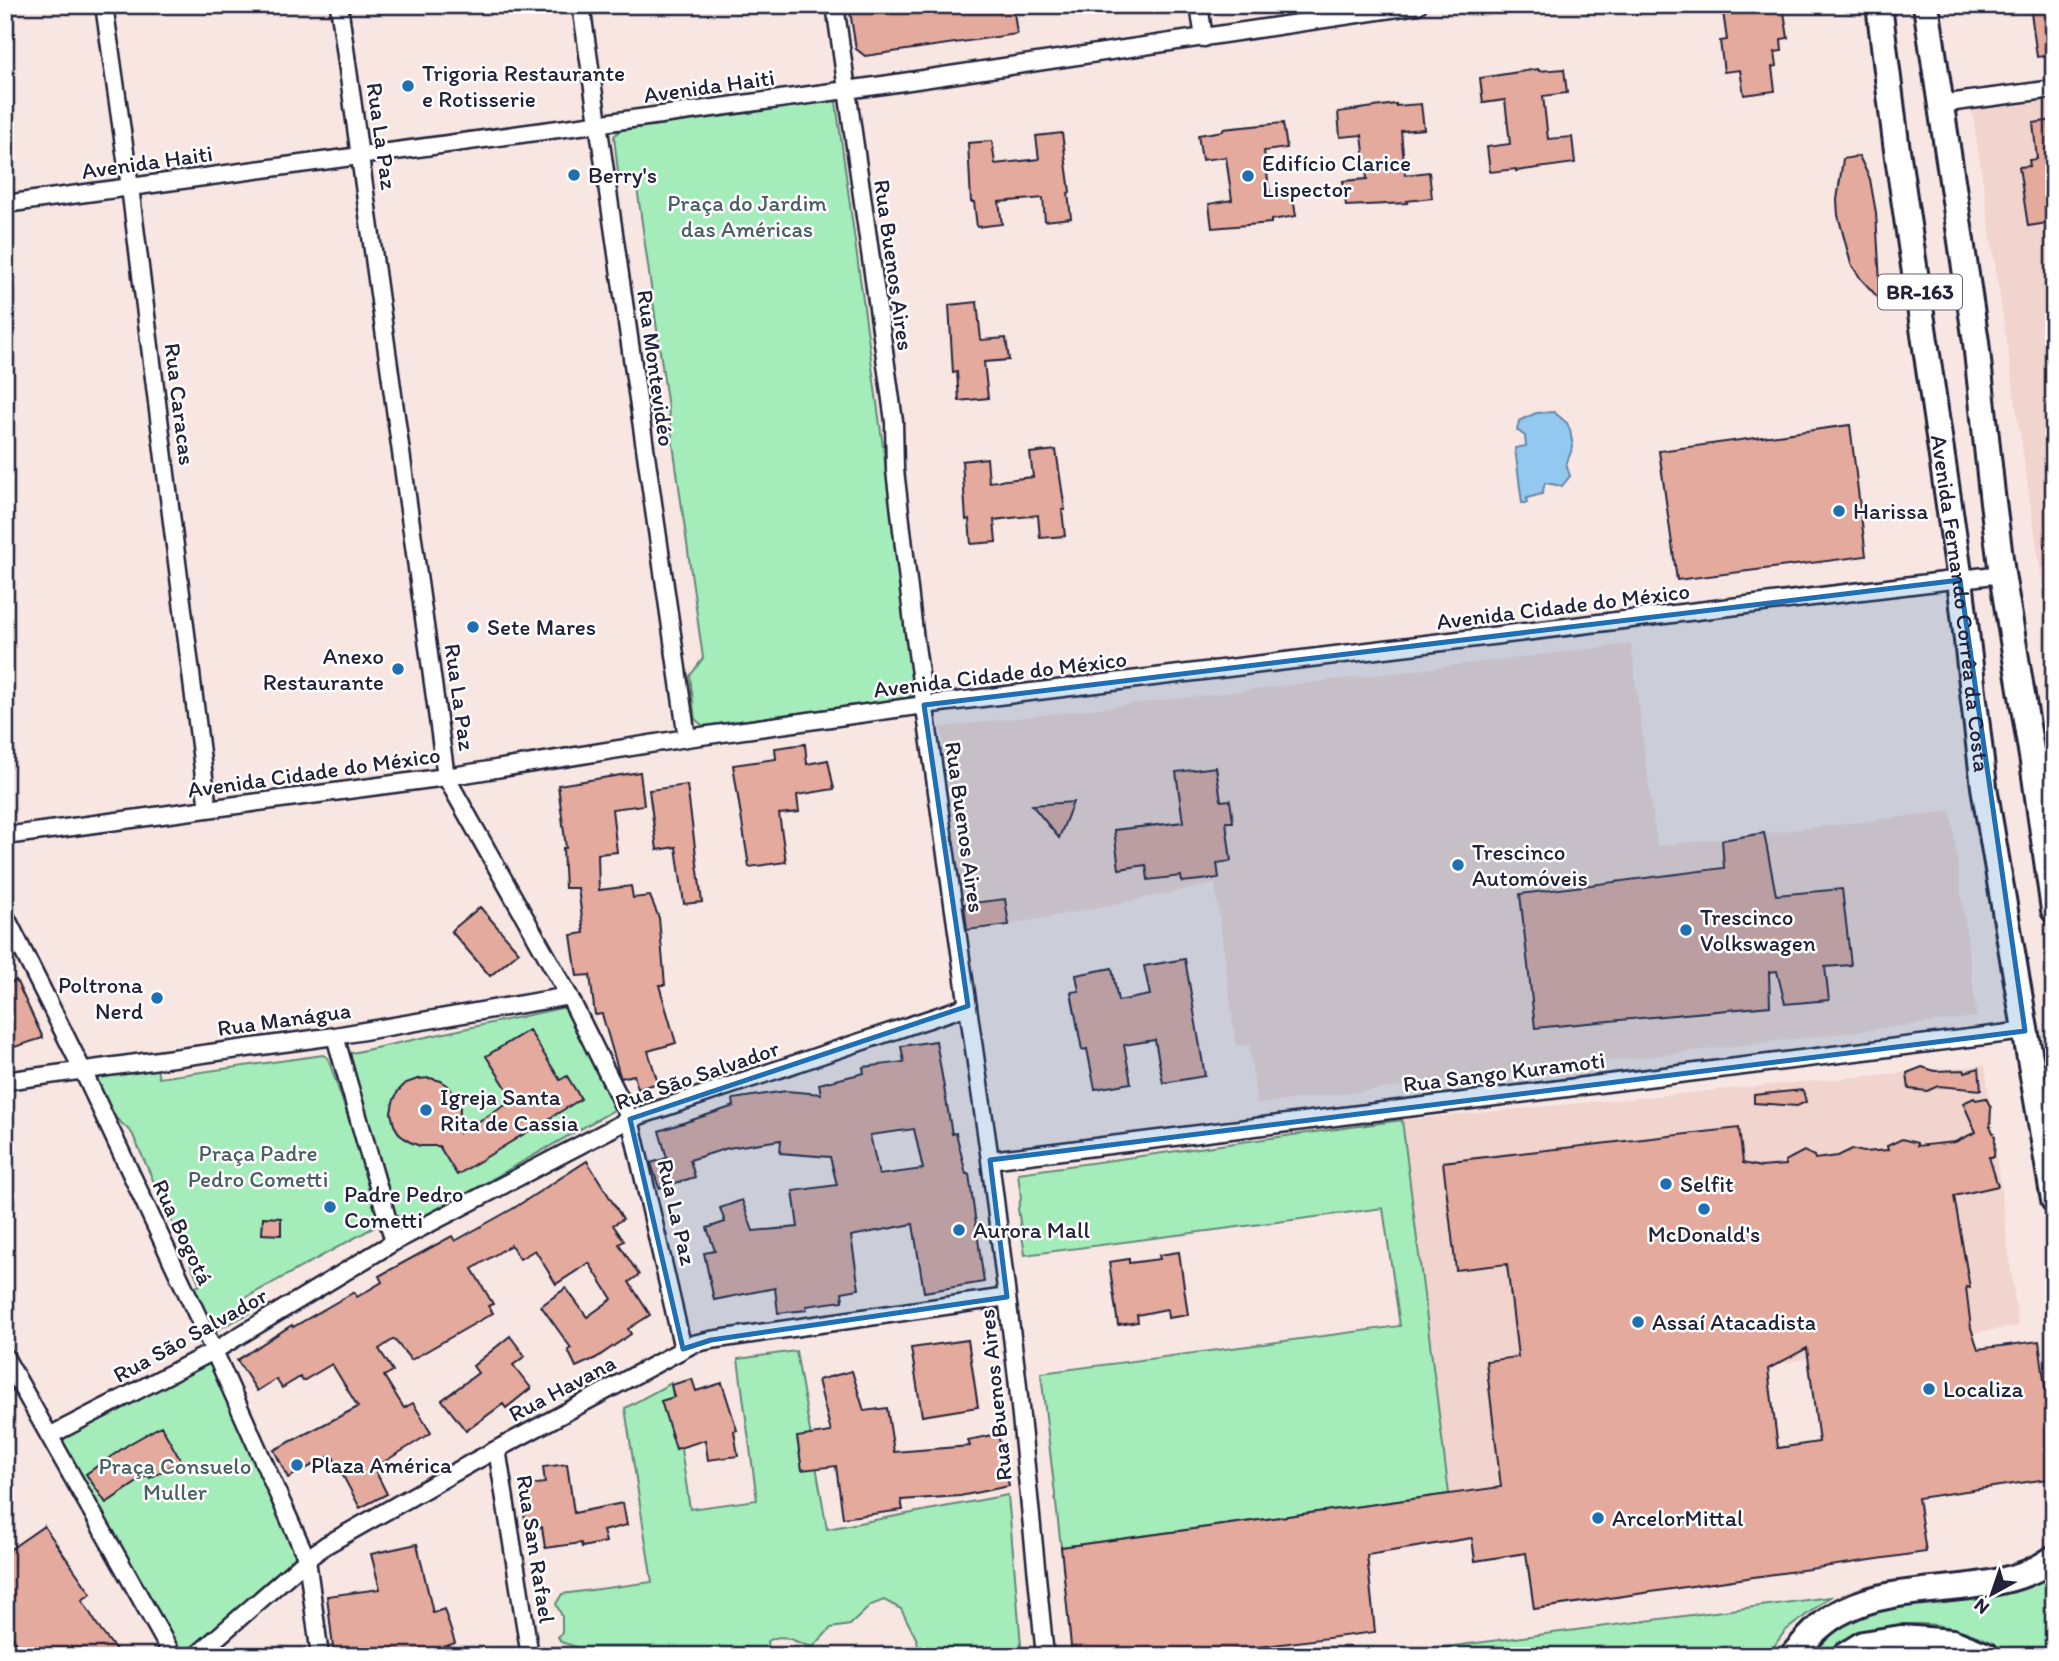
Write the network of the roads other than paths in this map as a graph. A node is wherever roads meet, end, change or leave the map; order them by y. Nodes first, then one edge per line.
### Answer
1 (104, 5) edge
2 (339, 5) edge
3 (581, 5) edge
4 (835, 5) edge
5 (1199, 5) edge
6 (1418, 5) edge
7 (1879, 5) edge
8 (1926, 5) edge
9 (1204, 38) junction
10 (2054, 89) edge
11 (846, 90) junction
12 (1940, 104) junction
13 (597, 124) junction
14 (360, 156) junction
15 (131, 187) junction
16 (5, 204) edge
17 (2003, 574) junction
18 (1960, 580) junction
19 (924, 705) junction
20 (687, 738) junction
21 (2043, 762) edge
22 (446, 777) junction
23 (208, 809) junction
24 (5, 836) edge
25 (2054, 910) edge
26 (5, 915) edge
27 (569, 996) junction
28 (968, 1006) junction
29 (2025, 1031) junction
30 (335, 1036) junction
31 (82, 1071) junction
32 (5, 1081) edge
33 (630, 1119) junction
34 (990, 1160) junction
35 (2054, 1200) edge
36 (394, 1242) junction
37 (1007, 1297) junction
38 (683, 1349) junction
39 (214, 1351) junction
40 (5, 1357) edge
41 (48, 1436) junction
42 (496, 1449) junction
43 (2054, 1558) edge
44 (307, 1559) junction
45 (173, 1656) edge
46 (196, 1656) edge
47 (320, 1656) edge
48 (530, 1656) edge
49 (1045, 1656) edge
50 (1792, 1656) edge
51 (1844, 1656) edge
52 (1987, 1656) edge

1 - 15 street, Rua Caracas
2 - 14 street, Rua La Paz
3 - 13 street, Rua Montevidéo
4 - 11 street, Rua Buenos Aires
5 - 9 street
6 - 9 street, Avenida Haiti
7 - 18 highway, Avenida Fernando Corrêa da Costa / BR-163
8 - 12 highway, Avenida Fernando Corrêa da Costa / BR-163
9 - 11 street, Avenida Haiti
10 - 12 street
11 - 13 street, Avenida Haiti
11 - 19 street, Rua Buenos Aires
12 - 17 highway, Avenida Fernando Corrêa da Costa / BR-163
13 - 14 street, Avenida Haiti
13 - 20 street, Rua Montevidéo
14 - 15 street, Avenida Haiti
14 - 22 street, Rua La Paz
15 - 16 street, Avenida Haiti
15 - 23 street, Rua Caracas
17 - 18 street, Avenida Cidade do México
17 - 21 highway, Avenida Fernando Corrêa da Costa / BR-163
18 - 19 street, Avenida Cidade do México
18 - 29 highway, Avenida Fernando Corrêa da Costa / BR-163
19 - 20 street, Avenida Cidade do México
19 - 28 street, Rua Buenos Aires
20 - 22 street, Avenida Cidade do México
21 - 25 highway, Avenida Fernando Corrêa da Costa / BR-163
22 - 23 street, Avenida Cidade do México
22 - 27 street, Rua La Paz
23 - 24 street, Avenida Cidade do México
26 - 31 street, Rua Bogotá
27 - 30 street, Rua Manágua
27 - 33 street, Rua La Paz
28 - 33 street, Rua São Salvador
28 - 34 street, Rua Buenos Aires
29 - 34 street, Rua Sango Kuramoti
29 - 35 highway, Avenida Fernando Corrêa da Costa / BR-163
30 - 31 street, Rua Manágua
30 - 36 street
31 - 32 street, Rua Manágua
31 - 39 street, Rua Bogotá
33 - 36 street, Rua São Salvador
33 - 38 street, Rua La Paz
34 - 37 street, Rua Buenos Aires
36 - 39 street, Rua São Salvador
37 - 38 street, Rua Havana
37 - 49 street, Rua Buenos Aires
38 - 42 street, Rua Havana
39 - 41 street, Rua São Salvador
39 - 44 street, Rua Bogotá
40 - 41 street
41 - 45 street
42 - 44 street, Rua Havana
42 - 48 street, Rua San Rafael
43 - 50 highway
44 - 46 street, Rua Havana
44 - 47 street, Rua Bogotá
51 - 52 highway

